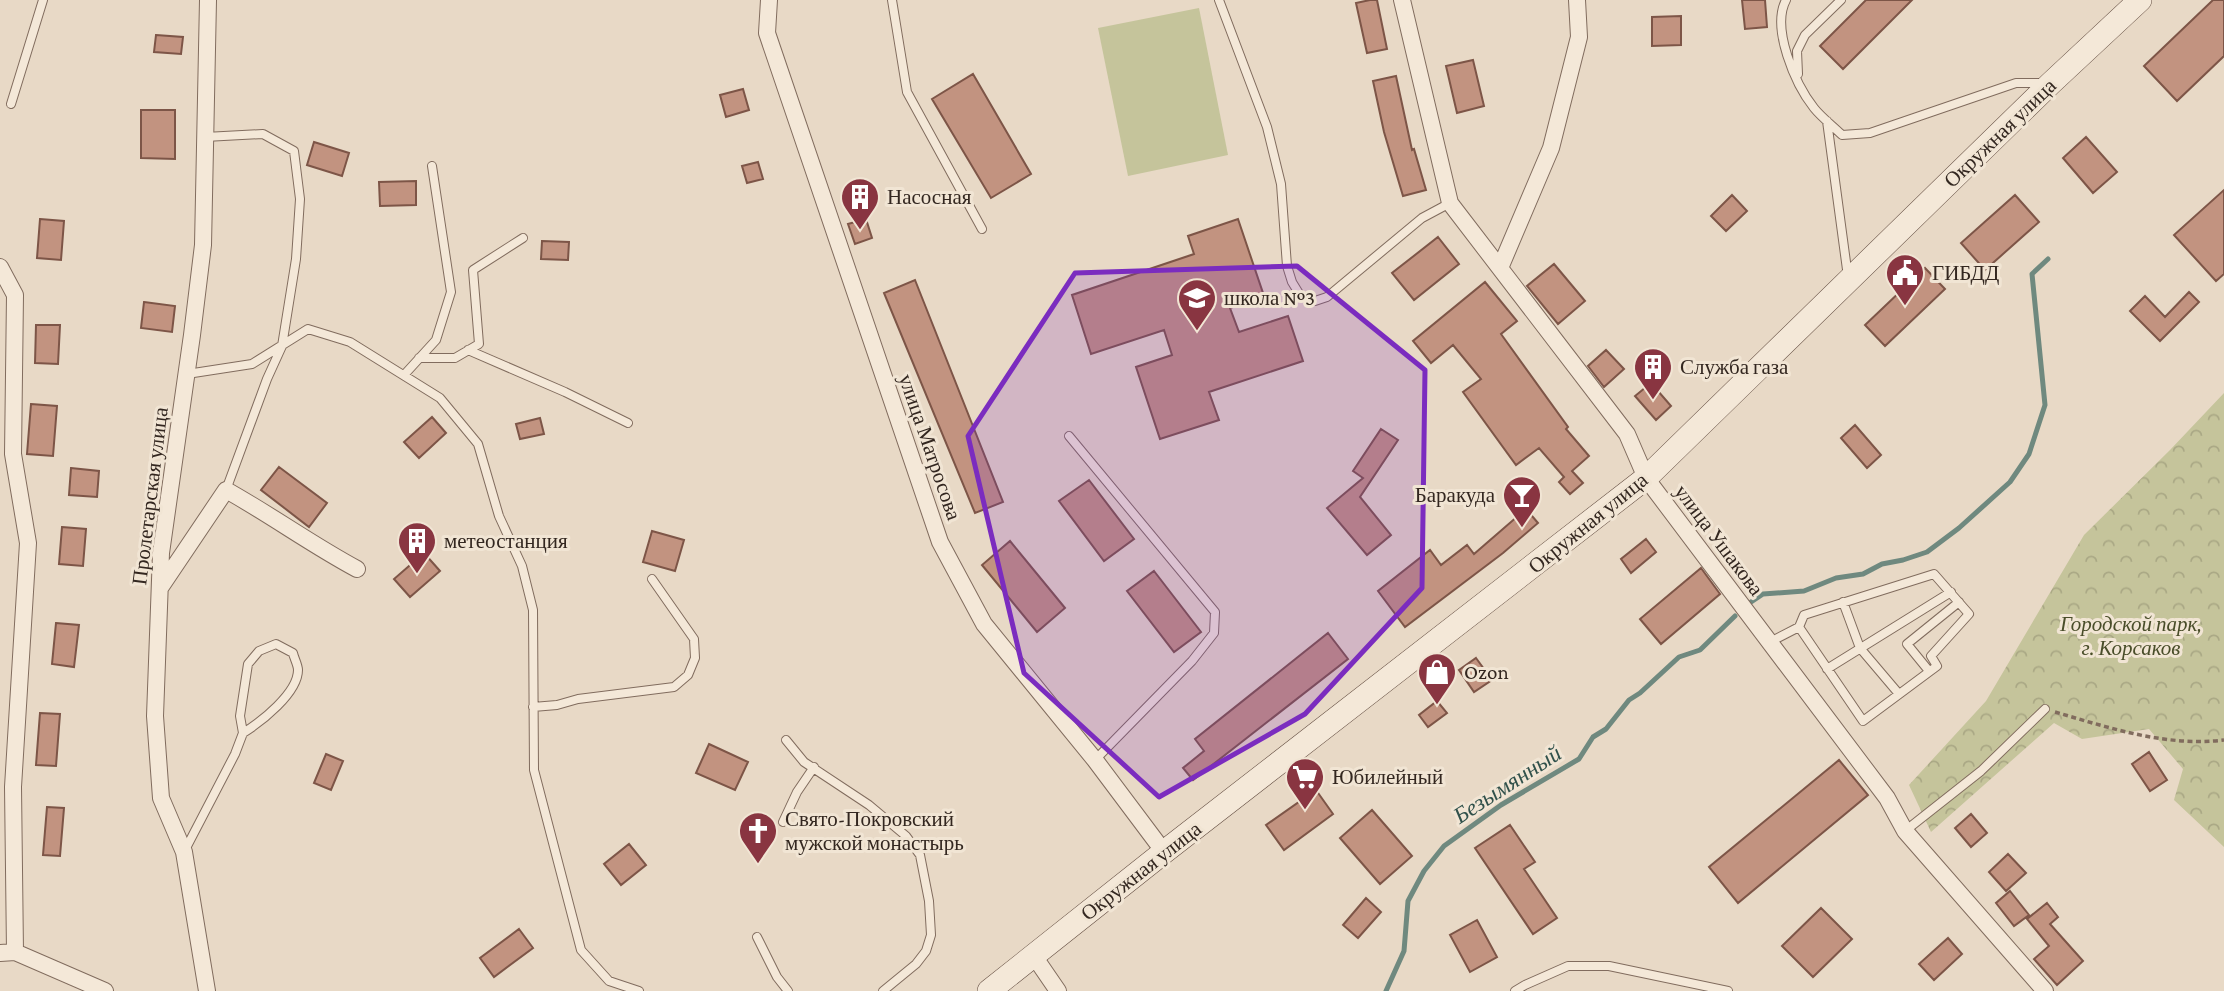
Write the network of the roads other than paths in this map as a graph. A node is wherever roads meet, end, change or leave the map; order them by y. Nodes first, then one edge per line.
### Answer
1 (43, 0) edge
2 (208, 0) edge
3 (769, 0) edge
4 (892, 0) edge
5 (1219, 0) edge
6 (1402, 0) edge
7 (1577, 0) edge
8 (1786, 0) edge
9 (1841, 0) edge
10 (2140, 0) edge
11 (1798, 81) junction
12 (2050, 83) junction
13 (10, 104) dead end
14 (1827, 121) junction
15 (205, 137) junction
16 (432, 166) dead end
17 (1450, 203) junction
18 (982, 229) dead end
19 (523, 238) dead end
20 (0, 267) edge
21 (1500, 268) junction
22 (1848, 281) junction
23 (282, 346) junction
24 (468, 350) junction
25 (419, 358) junction
26 (187, 374) junction
27 (404, 375) junction
28 (628, 424) dead end
29 (1069, 436) dead end
30 (1647, 478) junction
31 (226, 490) junction
32 (356, 569) dead end
33 (652, 579) dead end
34 (160, 588) junction
35 (1951, 592) junction
36 (1843, 602) junction
37 (1959, 602) junction
38 (1799, 628) junction
39 (1770, 642) junction
40 (1860, 648) junction
41 (1827, 669) junction
42 (1930, 671) junction
43 (1899, 694) junction
44 (533, 707) junction
45 (2045, 709) road end
46 (243, 733) junction
47 (786, 740) dead end
48 (1095, 760) junction
49 (814, 767) junction
50 (6, 787) edge
51 (783, 822) dead end
52 (1905, 831) junction
53 (184, 852) junction
54 (1164, 852) junction
55 (757, 937) dead end
56 (8, 952) edge
57 (1034, 956) junction
58 (105, 991) edge
59 (207, 991) edge
60 (639, 991) edge
61 (788, 991) edge
62 (883, 991) edge
63 (989, 991) edge
64 (1058, 991) edge
65 (1515, 991) edge
66 (1728, 991) edge
67 (2045, 991) edge

1 - 13 lane
2 - 15 street, Пролетарская улица
3 - 48 street, улица Матросова
4 - 18 lane
5 - 17 lane
6 - 17 street, улица Ушакова
7 - 21 street
8 - 11 lane
9 - 11 lane
10 - 12 main road, Окружная улица
11 - 14 lane
12 - 14 lane
12 - 22 main road, Окружная улица
14 - 22 lane
15 - 23 lane
15 - 26 street, Пролетарская улица
16 - 25 lane
17 - 21 street, улица Ушакова
19 - 24 lane
20 - 50 street
21 - 30 street, улица Ушакова
22 - 30 main road, Окружная улица
23 - 26 lane
23 - 27 lane
23 - 31 lane
24 - 25 lane
24 - 28 lane
25 - 27 lane
26 - 34 street, Пролетарская улица
27 - 44 lane
29 - 48 lane
30 - 39 street, улица Ушакова
30 - 54 main road, Окружная улица
31 - 32 street
31 - 34 street
33 - 44 lane
34 - 53 street, Пролетарская улица
35 - 36 lane
35 - 37 lane
35 - 40 lane
36 - 38 lane
36 - 40 lane
37 - 42 lane
37 - 42 lane
38 - 39 lane
38 - 41 lane
39 - 52 street, улица Ушакова
40 - 41 lane
40 - 43 lane
41 - 43 lane
42 - 43 lane
44 - 60 lane
45 - 52 lane
46 - 46 lane
46 - 53 lane
47 - 49 lane
48 - 54 street, улица Матросова
49 - 51 lane
49 - 62 lane
50 - 56 street
52 - 67 street, улица Ушакова
53 - 59 street, Пролетарская улица
54 - 57 main road, Окружная улица
55 - 61 lane
56 - 58 street
57 - 63 main road, Окружная улица
57 - 64 street
65 - 66 lane

